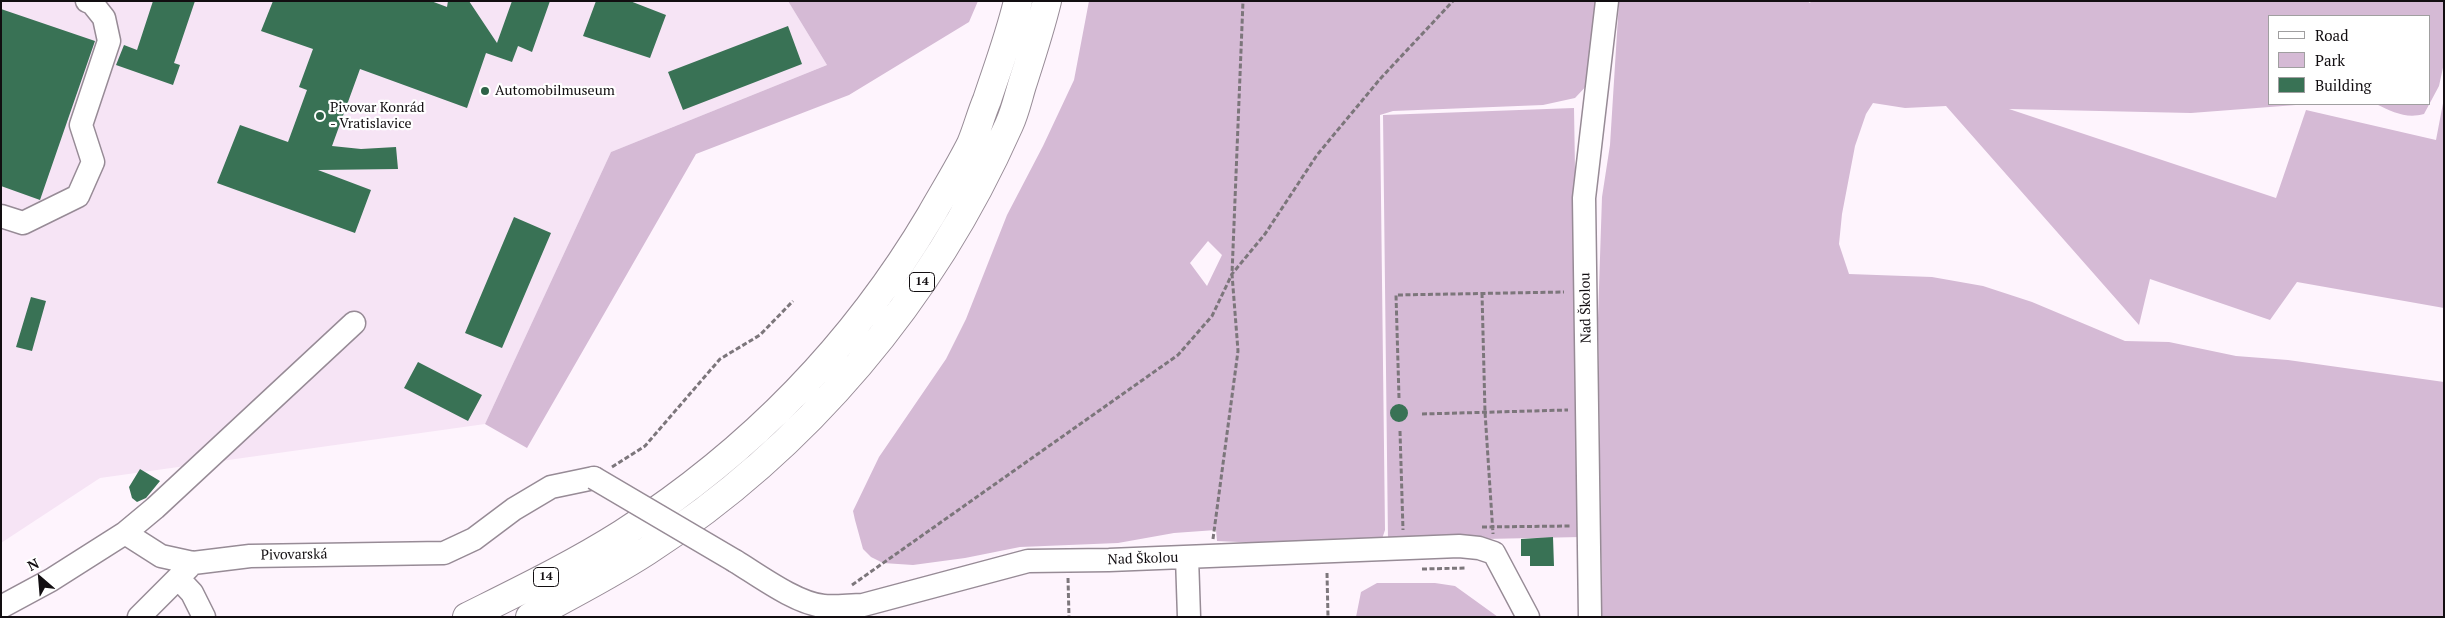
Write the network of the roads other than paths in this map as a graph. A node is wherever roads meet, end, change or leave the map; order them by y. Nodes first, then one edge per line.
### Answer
1 (87, 1) edge
2 (1018, 1) edge
3 (1047, 1) edge
4 (1608, 1) edge
5 (1, 216) edge
6 (354, 323) dead end
7 (594, 478) joint
8 (125, 533) junction
9 (1187, 557) junction
10 (186, 570) junction
11 (1, 607) edge
12 (139, 617) edge
13 (204, 617) edge
14 (467, 617) edge
15 (530, 617) edge
16 (1189, 617) edge
17 (1528, 617) edge
18 (1590, 617) edge

1 - 5 street
2 - 14 highway, 14
3 - 15 highway, 14
4 - 18 street, Nad Školou
6 - 8 street
7 - 9 street, Nad Školou, bridge
7 - 10 street, Pivovarská
8 - 10 street, Pivovarská
8 - 11 street
9 - 16 street
9 - 17 street, Nad Školou
10 - 12 street
10 - 13 street

